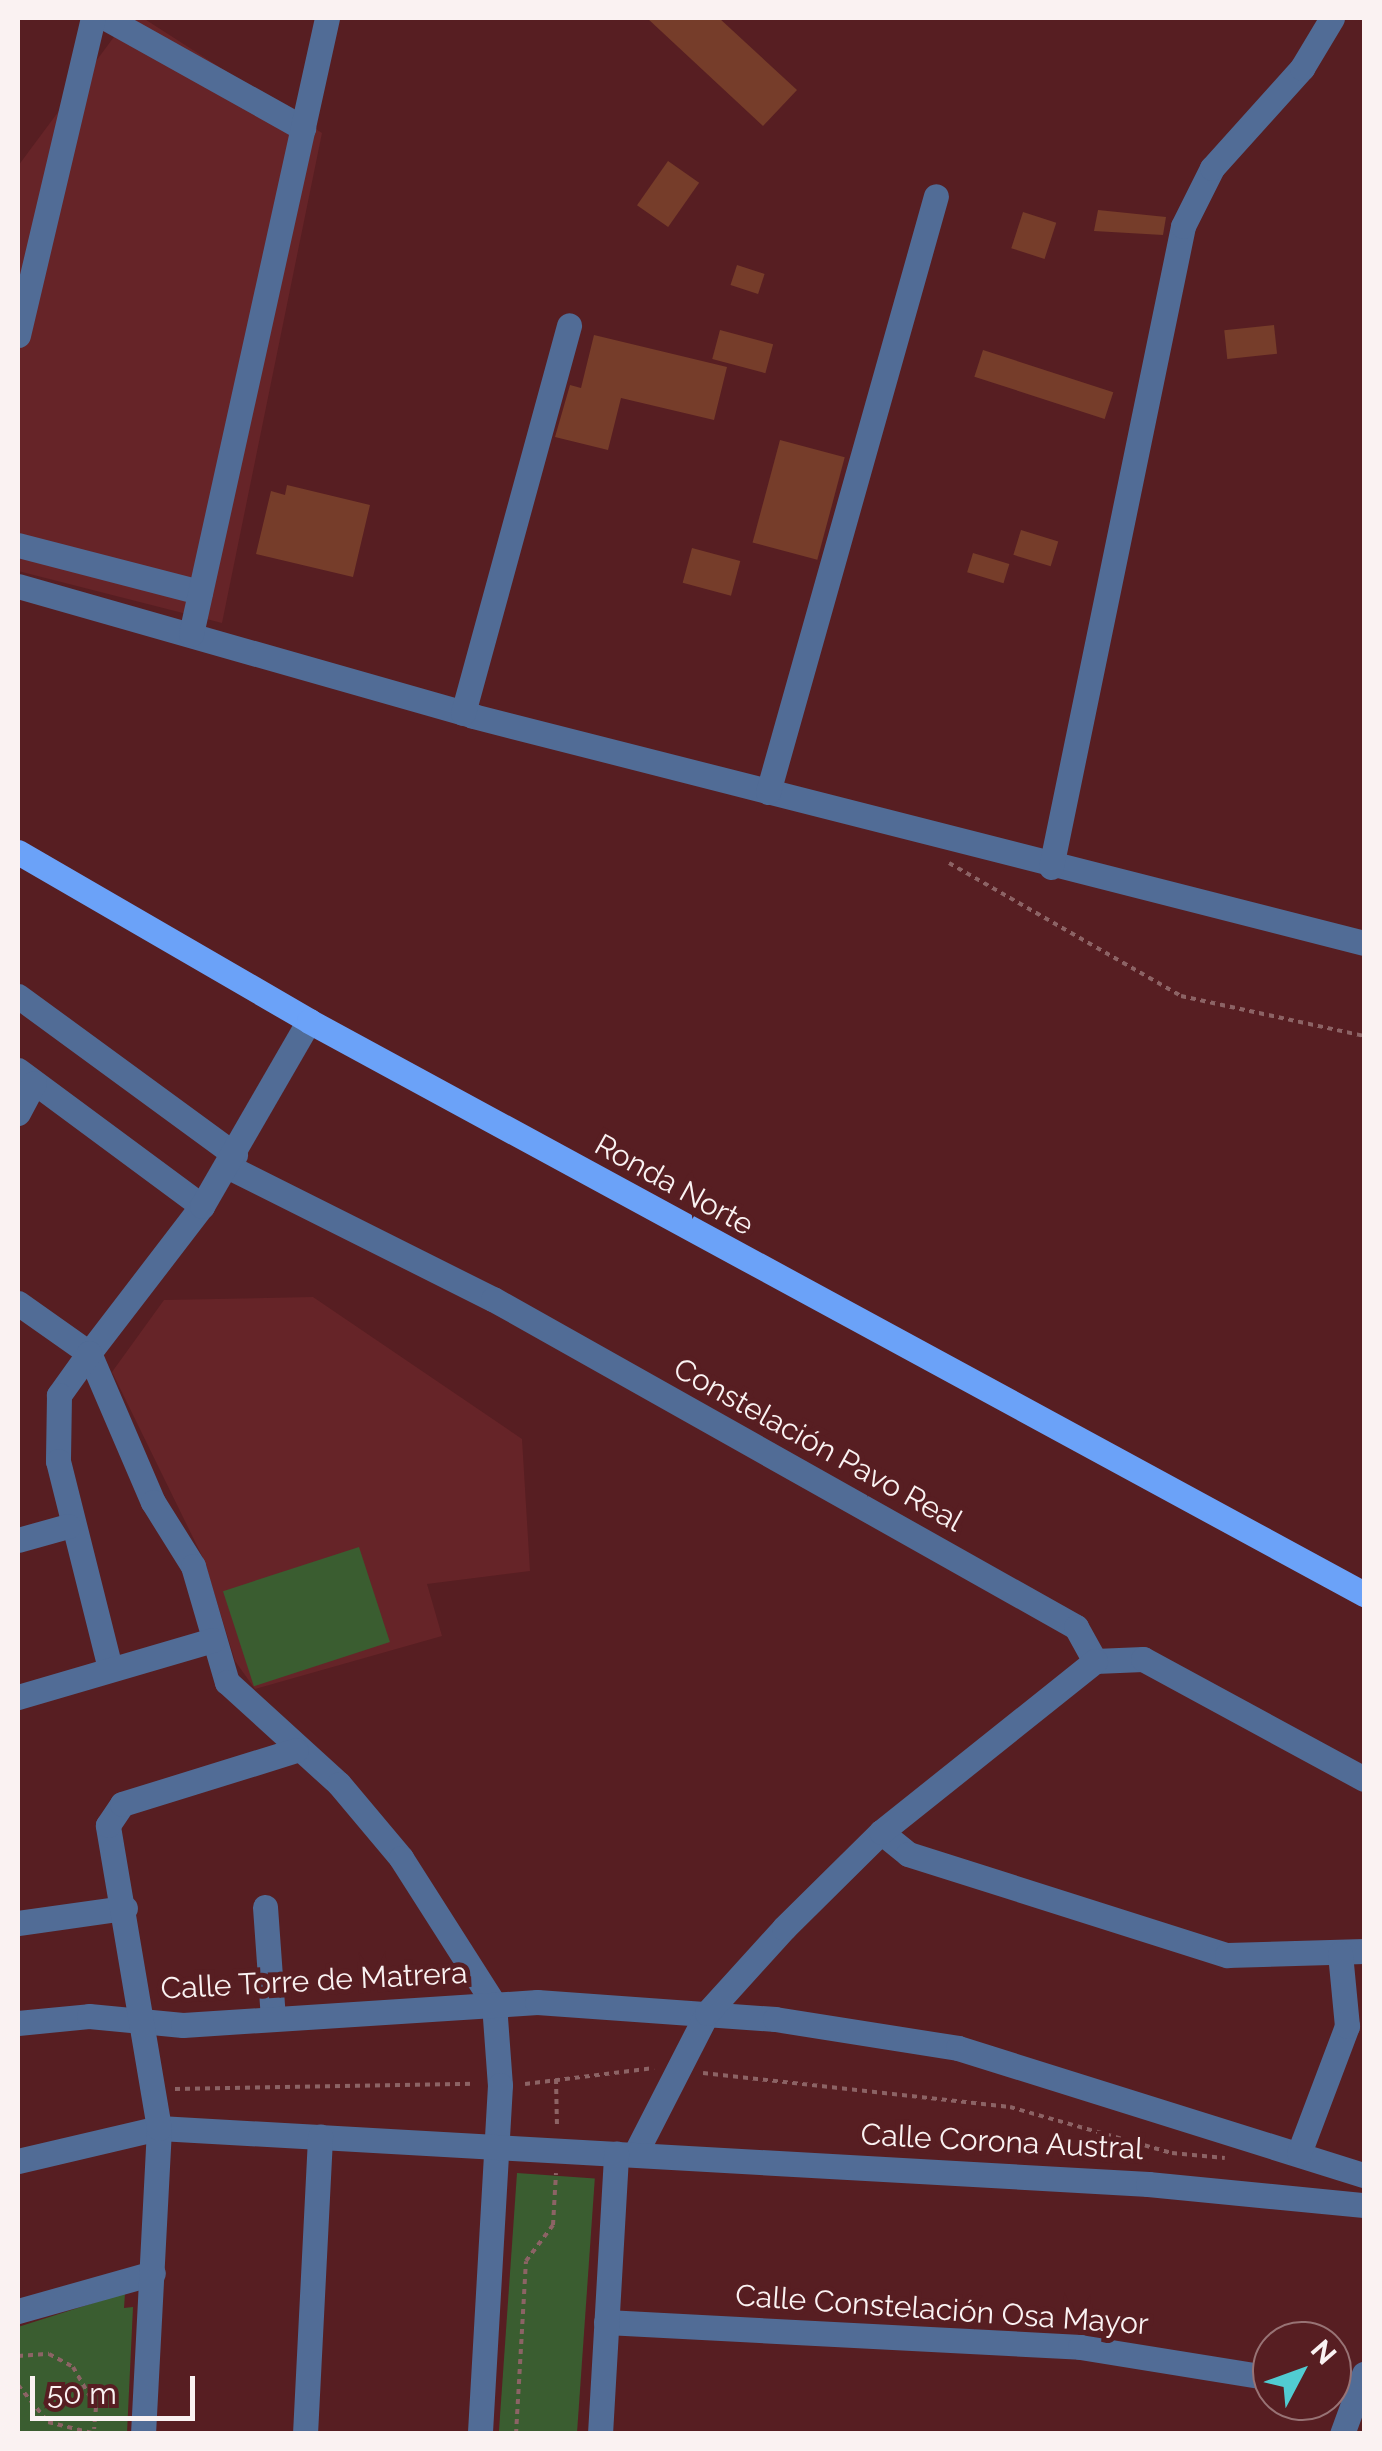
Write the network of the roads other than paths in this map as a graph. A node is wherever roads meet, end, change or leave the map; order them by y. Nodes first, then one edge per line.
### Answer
1 (93, 18) edge
2 (106, 18) edge
3 (327, 18) edge
4 (1332, 18) edge
5 (303, 128) junction
6 (936, 196) dead end
7 (569, 324) dead end
8 (18, 335) edge
9 (18, 545) edge
10 (18, 586) edge
11 (200, 592) junction
12 (191, 634) junction
13 (463, 713) junction
14 (768, 792) junction
15 (18, 852) edge
16 (1051, 867) junction
17 (1364, 942) edge
18 (18, 996) edge
19 (309, 1021) junction
20 (26, 1076) edge
21 (18, 1113) edge
22 (231, 1160) junction
23 (202, 1206) junction
24 (18, 1303) edge
25 (90, 1353) junction
26 (68, 1526) junction
27 (18, 1540) edge
28 (1304, 1568) junction
29 (1364, 1594) edge
30 (1364, 1612) edge
31 (213, 1640) junction
32 (1095, 1661) junction
33 (110, 1668) junction
34 (18, 1697) edge
35 (296, 1750) junction
36 (1364, 1778) edge
37 (881, 1832) junction
38 (265, 1906) dead end
39 (125, 1908) junction
40 (18, 1924) edge
41 (1352, 1952) edge
42 (494, 2004) junction
43 (708, 2013) junction
44 (273, 2020) junction
45 (18, 2023) edge
46 (146, 2023) junction
47 (159, 2128) junction
48 (320, 2136) junction
49 (495, 2146) junction
50 (1300, 2153) junction
51 (626, 2154) junction
52 (18, 2161) edge
53 (1364, 2175) edge
54 (1364, 2206) edge
55 (153, 2272) junction
56 (18, 2311) edge
57 (606, 2322) junction
58 (1252, 2375) edge
59 (144, 2434) edge
60 (305, 2434) edge
61 (480, 2434) edge
62 (600, 2434) edge

1 - 8 street
2 - 5 street
3 - 5 street
4 - 16 street
5 - 11 street
6 - 14 street
7 - 13 street
9 - 11 street
10 - 12 street
11 - 12 street
12 - 13 street
13 - 14 street
14 - 16 street
15 - 19 main road, Ronda Norte
16 - 17 street
18 - 22 street, Constelación Pavo Real
19 - 22 street
19 - 28 main road, Ronda Norte
20 - 21 street
20 - 23 street
22 - 23 street
22 - 32 street, Constelación Pavo Real
23 - 25 street
24 - 25 street
25 - 26 street
25 - 31 street
26 - 27 street
26 - 33 street
28 - 29 main road, Ronda Norte
28 - 30 main road, Ronda Norte
31 - 33 street
31 - 35 street
32 - 36 street
32 - 37 street
33 - 34 street
35 - 39 street
35 - 42 street
37 - 41 street
37 - 43 street
38 - 44 street
39 - 40 street
39 - 46 street
41 - 50 street
42 - 43 street, Calle Torre de Matrera
42 - 44 street, Calle Torre de Matrera
42 - 49 street
43 - 50 street, Calle Corona Austral
43 - 51 street
44 - 46 street, Calle Torre de Matrera
45 - 46 street, Calle Torre de Matrera
46 - 47 street
47 - 48 street, Calle Corona Austral
47 - 52 street, Calle Corona Austral
47 - 55 street
48 - 49 street, Calle Corona Austral
48 - 60 street
49 - 51 street, Calle Corona Austral
49 - 61 street
50 - 53 street, Calle Corona Austral
51 - 54 street, Calle Corona Austral
51 - 57 street
55 - 56 street
55 - 59 street
57 - 58 street, Calle Constelación Osa Mayor
57 - 62 street

